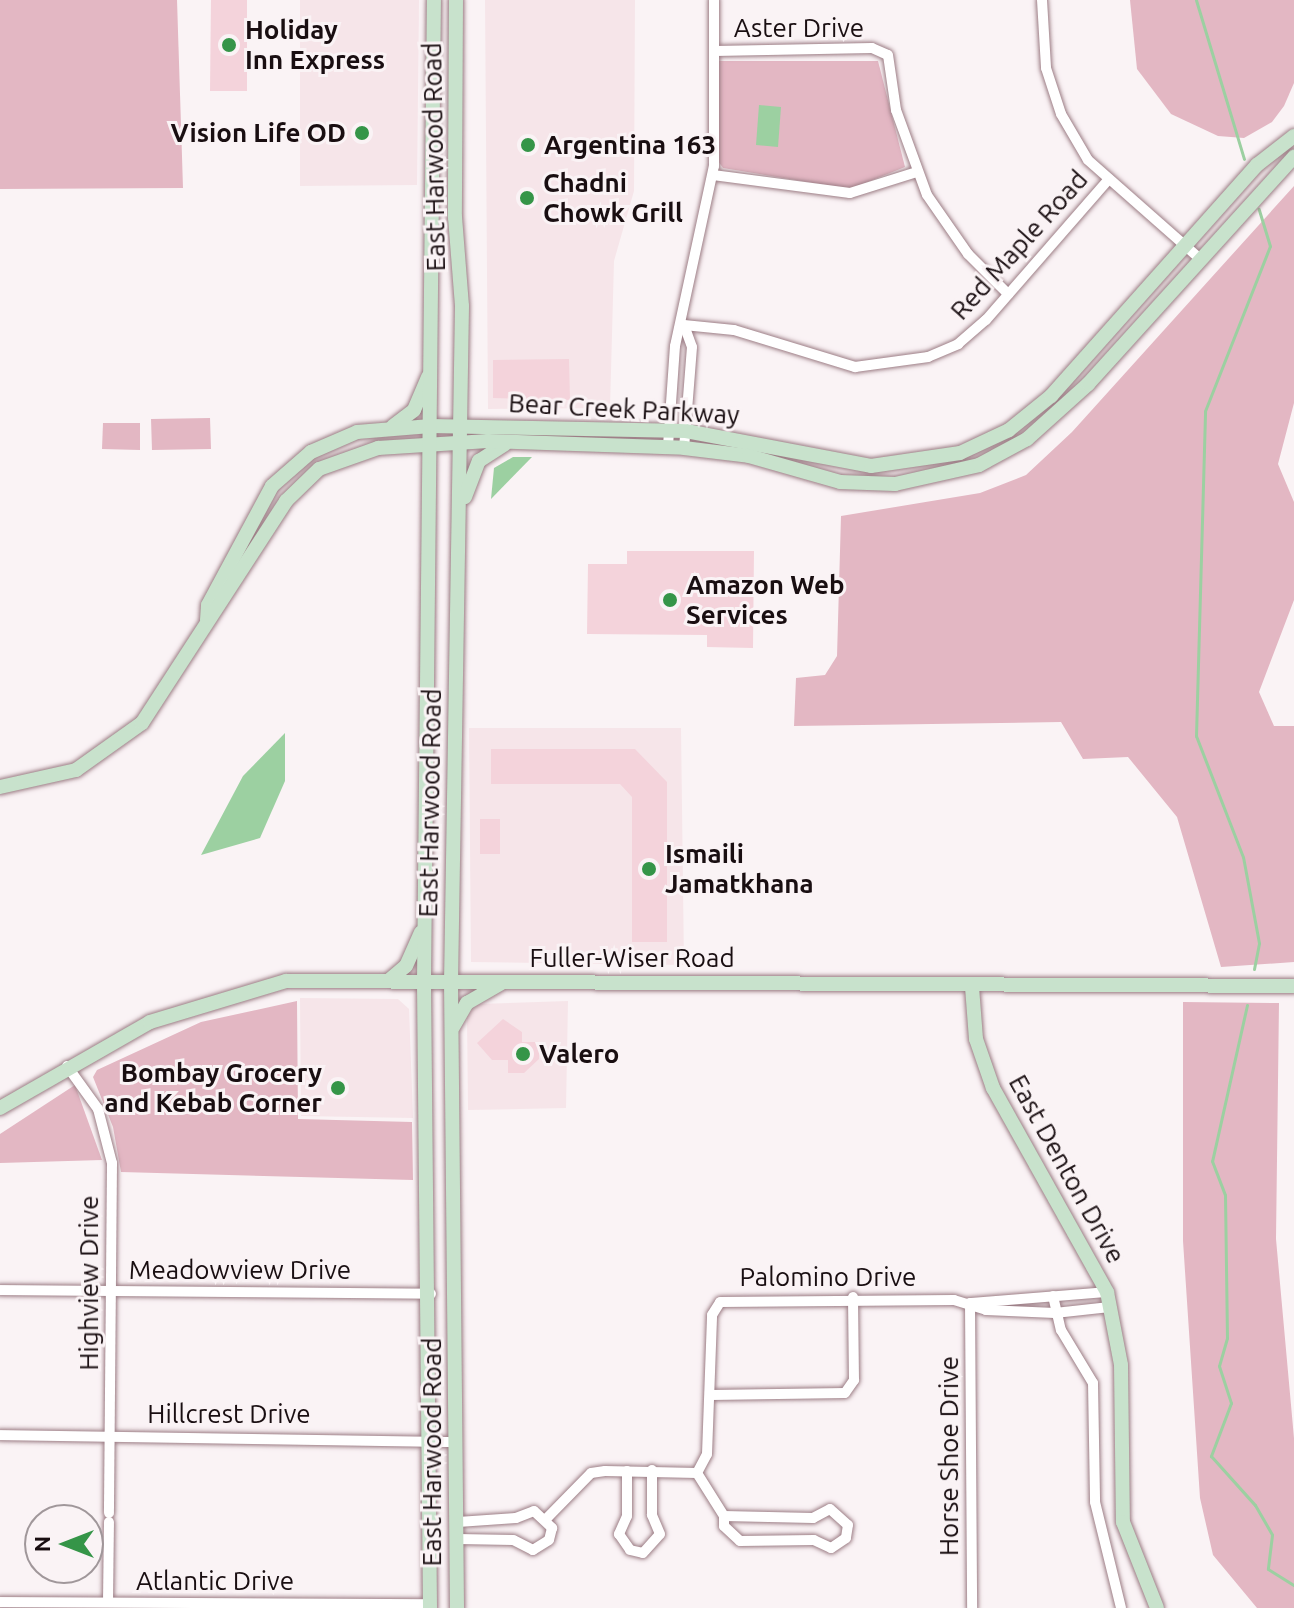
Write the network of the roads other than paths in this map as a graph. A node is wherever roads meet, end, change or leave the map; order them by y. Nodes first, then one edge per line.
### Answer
1 (434, 0) edge
2 (456, 0) edge
3 (714, 0) edge
4 (1042, 0) edge
5 (715, 51) junction
6 (433, 93) junction
7 (455, 93) junction
8 (1294, 136) edge
9 (1294, 157) edge
10 (917, 172) junction
11 (713, 175) junction
12 (1109, 179) junction
13 (1185, 246) junction
14 (1199, 258) junction
15 (1008, 294) junction
16 (684, 325) junction
17 (432, 365) junction
18 (431, 426) junction
19 (461, 426) junction
20 (391, 427) junction
21 (669, 430) junction
22 (686, 431) junction
23 (460, 442) junction
24 (513, 442) junction
25 (431, 443) junction
26 (668, 446) junction
27 (684, 448) junction
28 (459, 541) junction
29 (207, 620) junction
30 (0, 787) edge
31 (427, 799) junction
32 (453, 800) junction
33 (425, 920) junction
34 (388, 981) junction
35 (424, 981) junction
36 (451, 981) junction
37 (503, 982) junction
38 (1294, 986) edge
39 (972, 987) junction
40 (452, 1031) junction
41 (67, 1066) junction
42 (0, 1108) edge
43 (0, 1290) edge
44 (110, 1291) junction
45 (431, 1294) junction
46 (1053, 1296) junction
47 (853, 1297) junction
48 (1108, 1300) junction
49 (970, 1303) junction
50 (1055, 1313) junction
51 (711, 1395) junction
52 (0, 1435) edge
53 (109, 1436) junction
54 (429, 1437) junction
55 (457, 1442) junction
56 (652, 1470) junction
57 (627, 1471) junction
58 (697, 1473) junction
59 (724, 1516) junction
60 (547, 1518) junction
61 (458, 1522) junction
62 (458, 1539) junction
63 (0, 1602) edge
64 (108, 1602) junction
65 (430, 1606) edge
66 (457, 1608) edge
67 (972, 1608) edge
68 (1121, 1608) edge
69 (1157, 1608) edge

1 - 6 street, East Harwood Road
2 - 7 street, East Harwood Road
3 - 5 street
4 - 12 street
5 - 10 street, Aster Drive
5 - 11 street
6 - 7 street
6 - 17 street, East Harwood Road
7 - 19 street, East Harwood Road
8 - 13 street, Bear Creek Parkway
9 - 14 street, Bear Creek Parkway
10 - 11 street
10 - 15 street
11 - 16 street
12 - 13 street
12 - 15 street, Red Maple Road
13 - 14 street
13 - 22 street, Bear Creek Parkway
14 - 27 street, Bear Creek Parkway
15 - 16 street, Red Maple Road
16 - 21 street
16 - 22 street
17 - 18 street, East Harwood Road
17 - 20 street
18 - 19 street, Bear Creek Parkway
18 - 20 street, Bear Creek Parkway
18 - 25 street, East Harwood Road
19 - 21 street, Bear Creek Parkway
19 - 23 street, East Harwood Road
20 - 29 street, Bear Creek Parkway
21 - 22 street, Bear Creek Parkway
21 - 26 street
22 - 27 street
23 - 24 street, Bear Creek Parkway
23 - 25 street, Bear Creek Parkway
23 - 28 street, East Harwood Road
24 - 26 street, Bear Creek Parkway
24 - 28 street
25 - 29 street, Bear Creek Parkway
25 - 31 street, East Harwood Road
26 - 27 street, Bear Creek Parkway
28 - 32 street, East Harwood Road
29 - 30 street, Bear Creek Parkway
31 - 32 street
31 - 33 street, East Harwood Road
32 - 36 street, East Harwood Road
33 - 34 street
33 - 35 street, East Harwood Road
34 - 35 street, Fuller-Wiser Road
34 - 41 street, Fuller-Wiser Road
35 - 36 street, Fuller-Wiser Road
35 - 45 street, East Harwood Road
36 - 37 street, Fuller-Wiser Road
36 - 40 street, East Harwood Road
37 - 39 street, Fuller-Wiser Road
37 - 40 street
38 - 39 street, Fuller-Wiser Road
39 - 48 street, East Denton Drive
40 - 55 street, East Harwood Road
41 - 42 street, Fuller-Wiser Road
41 - 44 street, Highview Drive
43 - 44 street, Meadowview Drive
44 - 45 street, Meadowview Drive
44 - 53 street, Highview Drive
45 - 54 street, East Harwood Road
46 - 48 street, Palomino Drive
46 - 49 street, Palomino Drive
46 - 50 street
47 - 49 street, Palomino Drive
47 - 51 street, Palomino Drive
47 - 51 street
48 - 50 street, Palomino Drive
48 - 69 street, East Denton Drive
49 - 50 street, Palomino Drive
49 - 67 street, Horse Shoe Drive
50 - 68 street
51 - 58 street, Palomino Drive
52 - 53 street, Hillcrest Drive
53 - 54 street, Hillcrest Drive
53 - 64 street, Highview Drive
54 - 55 street, Hillcrest Drive
54 - 65 street, East Harwood Road
55 - 61 street, East Harwood Road
56 - 57 street
56 - 57 street
56 - 58 street
57 - 60 street
58 - 59 street
59 - 59 street
60 - 61 street
60 - 62 street
61 - 62 street, East Harwood Road
62 - 66 street, East Harwood Road
63 - 64 street, Atlantic Drive
64 - 65 street, Atlantic Drive

